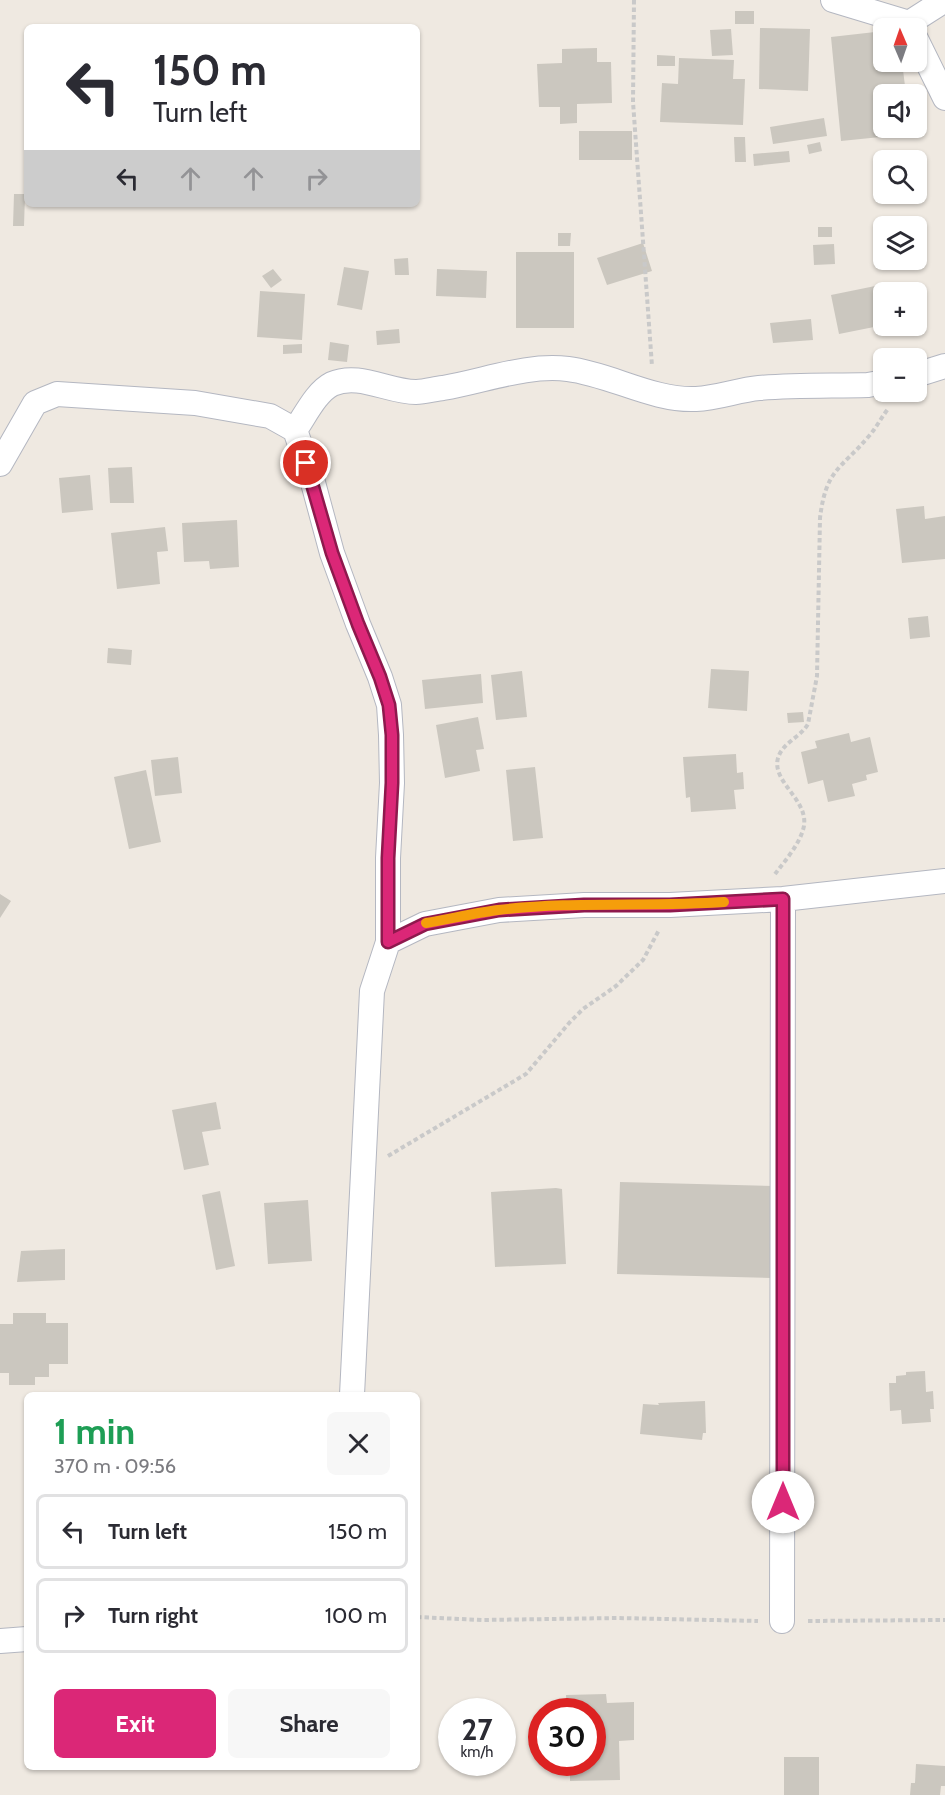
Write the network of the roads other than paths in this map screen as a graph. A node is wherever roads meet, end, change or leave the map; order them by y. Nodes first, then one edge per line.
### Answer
1 (833, 0) edge
2 (895, 0) edge
3 (945, 0) edge
4 (880, 18) edge
5 (905, 18) edge
6 (925, 18) edge
7 (927, 61) edge
8 (945, 98) edge
9 (945, 366) edge
10 (927, 372) edge
11 (873, 386) edge
12 (295, 430) junction
13 (0, 464) edge
14 (945, 881) edge
15 (783, 899) junction
16 (388, 942) junction
17 (352, 1392) edge
18 (782, 1621) road end
19 (24, 1639) edge
20 (0, 1641) edge

1 - 4 street
2 - 5 street
3 - 6 street
7 - 8 street
9 - 10 street
11 - 12 street
12 - 13 street
12 - 16 street
14 - 15 street
15 - 16 street
15 - 18 street
16 - 17 street
19 - 20 street

